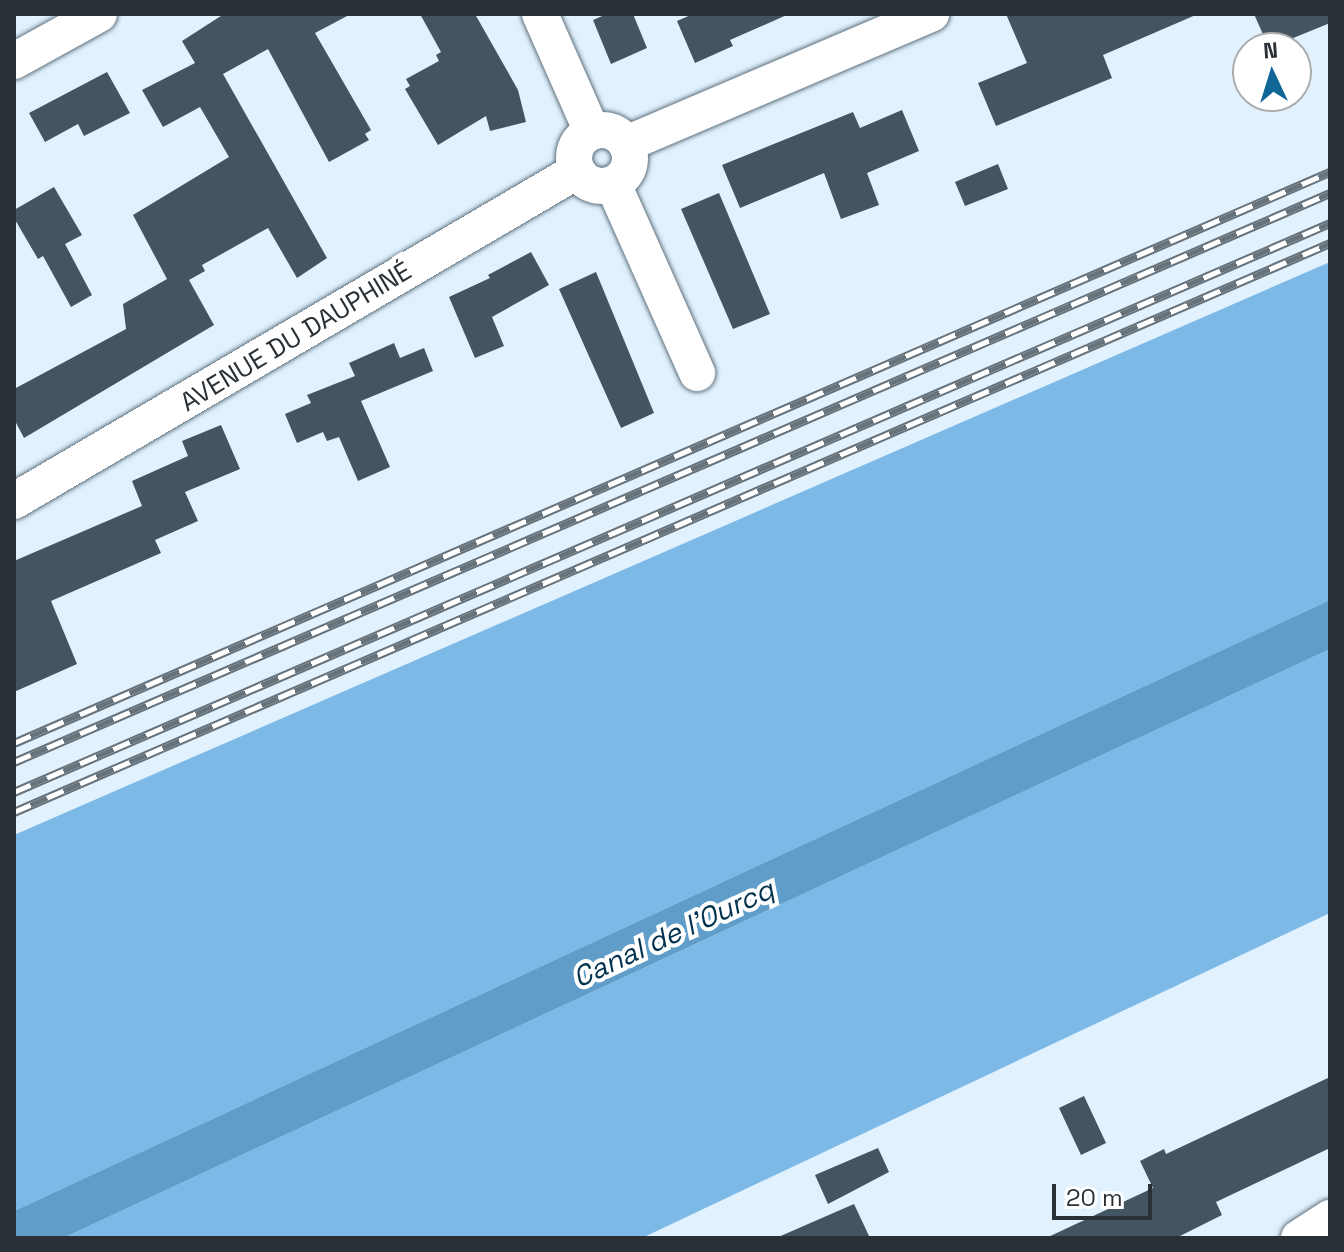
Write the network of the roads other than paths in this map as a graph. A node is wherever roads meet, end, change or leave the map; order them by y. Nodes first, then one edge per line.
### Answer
1 (99, 14) edge
2 (540, 14) edge
3 (931, 14) edge
4 (14, 61) edge
5 (592, 132) junction
6 (626, 144) junction
7 (577, 171) junction
8 (613, 184) junction
9 (697, 373) dead end
10 (14, 501) edge
11 (1330, 1218) edge
12 (1299, 1238) edge

1 - 4 street
2 - 5 street
3 - 6 street
5 - 6 street
5 - 7 street
6 - 8 street
7 - 8 street
7 - 10 street, AVENUE DU DAUPHINÉ
8 - 9 street
11 - 12 street

